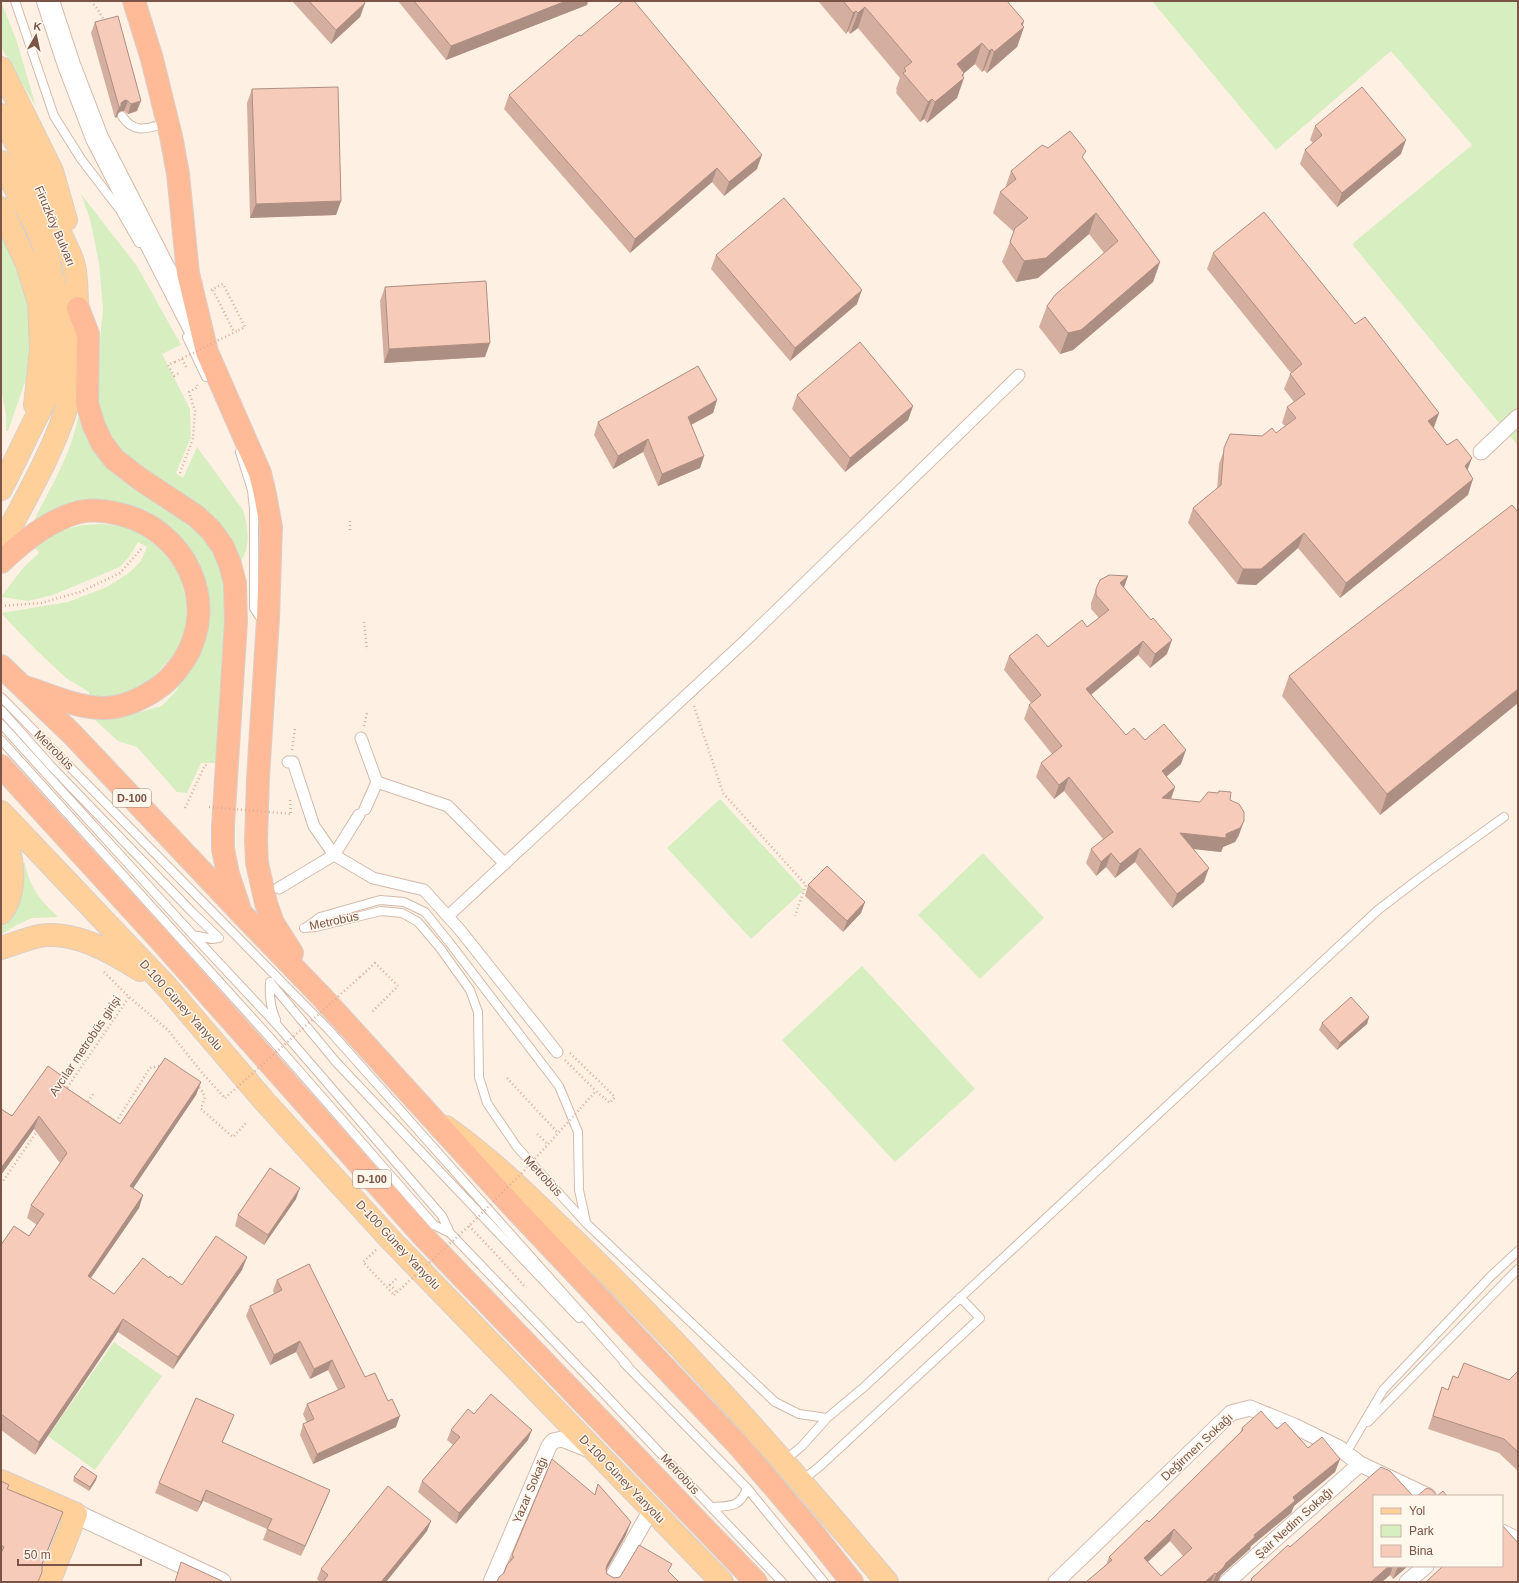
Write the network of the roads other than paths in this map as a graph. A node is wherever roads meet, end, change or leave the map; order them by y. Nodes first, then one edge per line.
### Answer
1 (15, 1) edge
2 (48, 1) edge
3 (134, 1) edge
4 (1, 68) edge
5 (1, 115) edge
6 (122, 116) edge
7 (168, 123) junction
8 (1, 162) edge
9 (1, 208) edge
10 (142, 248) dead end
11 (73, 263) junction
12 (78, 308) junction
13 (182, 327) dead end
14 (207, 352) junction
15 (1019, 375) dead end
16 (210, 385) dead end
17 (1518, 417) edge
18 (33, 424) junction
19 (238, 447) dead end
20 (1481, 452) dead end
21 (1, 489) edge
22 (1, 545) edge
23 (1, 562) edge
24 (268, 619) junction
25 (1, 666) edge
26 (18, 684) junction
27 (1, 697) edge
28 (1, 710) edge
29 (1, 724) edge
30 (361, 738) dead end
31 (1, 740) edge
32 (288, 762) road end
33 (1, 766) edge
34 (377, 782) junction
35 (1, 812) edge
36 (1504, 817) dead end
37 (1, 831) edge
38 (334, 855) junction
39 (506, 864) junction
40 (279, 888) dead end
41 (1, 913) edge
42 (242, 914) junction
43 (448, 916) junction
44 (193, 935) junction
45 (1, 948) edge
46 (167, 987) junction
47 (321, 996) junction
48 (278, 1026) junction
49 (557, 1052) road end
50 (431, 1116) junction
51 (586, 1223) junction
52 (450, 1233) junction
53 (1518, 1251) edge
54 (1518, 1269) edge
55 (960, 1297) junction
56 (628, 1366) junction
57 (827, 1418) junction
58 (1359, 1431) junction
59 (596, 1452) junction
60 (1346, 1453) junction
61 (784, 1461) junction
62 (1360, 1464) junction
63 (1, 1481) edge
64 (801, 1481) junction
65 (747, 1488) junction
66 (1426, 1495) edge
67 (711, 1507) junction
68 (652, 1508) junction
69 (76, 1514) junction
70 (1503, 1532) edge
71 (1518, 1540) edge
72 (1425, 1567) edge
73 (49, 1582) edge
74 (222, 1582) edge
75 (491, 1582) edge
76 (610, 1582) edge
77 (722, 1582) edge
78 (756, 1582) edge
79 (782, 1582) edge
80 (824, 1582) edge
81 (852, 1582) edge
82 (887, 1582) edge
83 (1056, 1582) edge
84 (1227, 1582) edge
85 (1407, 1582) edge

1 - 10 lane
2 - 14 main road
3 - 7 highway
4 - 11 main road
5 - 11 main road, Firuzköy Bulvarı
6 - 7 lane
7 - 14 highway
8 - 18 main road, Firuzköy Bulvarı
9 - 18 main road
11 - 12 main road, Firuzköy Bulvarı
12 - 22 main road, Firuzköy Bulvarı
12 - 42 highway
13 - 16 lane
14 - 24 highway
15 - 39 street
17 - 20 street
18 - 21 main road, Firuzköy Bulvarı
19 - 24 lane
23 - 26 highway
24 - 47 highway
25 - 26 highway, D-100
26 - 42 highway, D-100
27 - 56 lane, Metrobüs
28 - 44 lane, Metrobüs
29 - 44 lane, Metrobüs
30 - 34 street
31 - 52 lane, Metrobüs
32 - 38 street
33 - 78 highway, D-100
34 - 38 street
34 - 39 street
35 - 46 main road, D-100 Güney Yanyolu
36 - 55 lane
37 - 41 main road
38 - 40 street
38 - 43 street
39 - 43 street
42 - 47 highway, D-100
43 - 49 street
44 - 48 lane, Metrobüs
45 - 46 main road
46 - 59 main road, D-100 Güney Yanyolu
47 - 50 highway, D-100
48 - 52 lane, Metrobüs
48 - 56 lane, Metrobüs
50 - 61 main road
50 - 81 highway, D-100
51 - 51 lane, Metrobüs
51 - 57 lane, Metrobüs
52 - 67 lane, Metrobüs
53 - 58 lane
54 - 58 lane
55 - 57 lane
55 - 64 lane
56 - 65 lane, Metrobüs
57 - 61 lane
58 - 60 lane
59 - 68 main road, D-100 Güney Yanyolu
59 - 75 street, Yazar Sokağı
60 - 62 street, Değirmen Sokağı
60 - 83 street, Değirmen Sokağı
61 - 64 main road
62 - 66 street, Değirmen Sokağı
62 - 84 street, Şair Nedim Sokağı
63 - 69 main road
64 - 82 main road
65 - 67 lane
65 - 80 lane, Metrobüs
67 - 79 lane, Metrobüs
68 - 76 street
68 - 77 main road, D-100 Güney Yanyolu
69 - 73 main road
69 - 74 street
70 - 71 street
72 - 85 street

